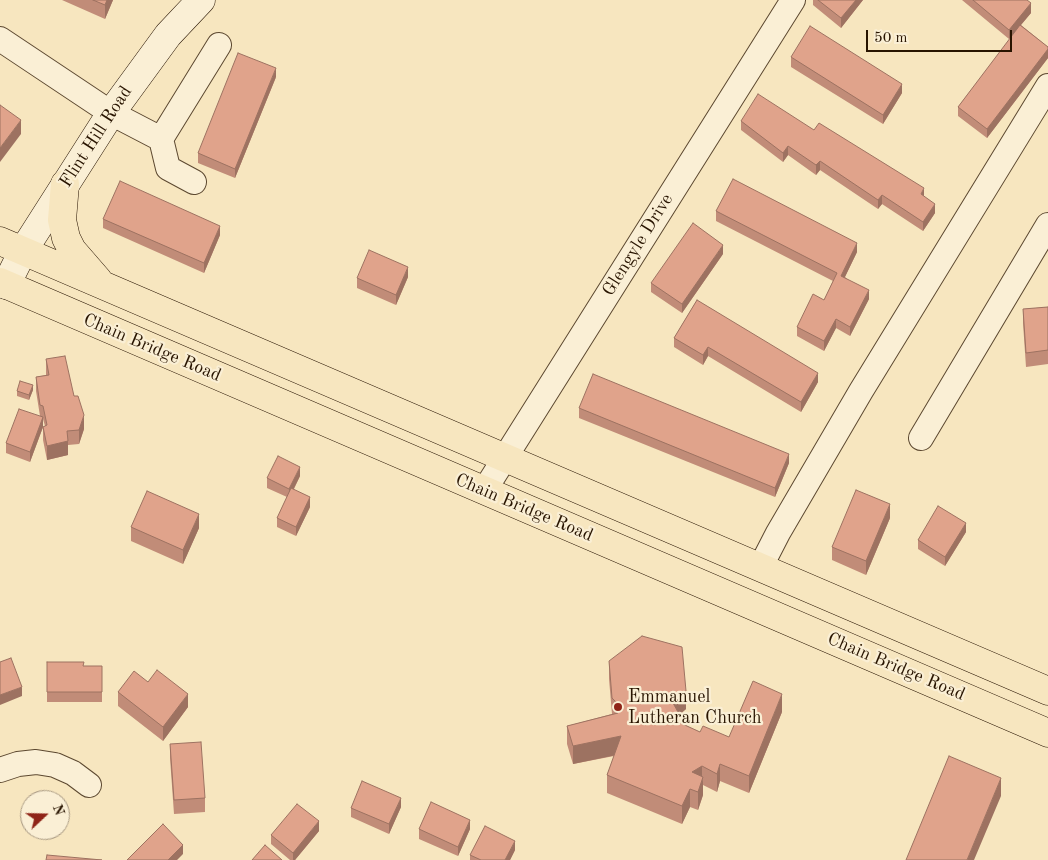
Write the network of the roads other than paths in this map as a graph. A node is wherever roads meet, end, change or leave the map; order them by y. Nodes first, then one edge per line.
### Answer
1 (201, 0) edge
2 (793, 0) edge
3 (0, 39) edge
4 (219, 45) dead end
5 (1048, 86) edge
6 (111, 112) junction
7 (161, 139) junction
8 (194, 182) dead end
9 (64, 184) junction
10 (1048, 225) edge
11 (12, 246) edge
12 (3, 284) edge
13 (102, 285) junction
14 (920, 438) dead end
15 (503, 458) junction
16 (484, 491) junction
17 (760, 568) junction
18 (1048, 691) edge
19 (1048, 733) edge
20 (0, 770) edge
21 (89, 785) dead end

1 - 6 street, Flint Hill Road
2 - 15 street, Glengyle Drive
3 - 6 street
4 - 7 street
5 - 17 street
6 - 7 street
6 - 9 street, Flint Hill Road
7 - 8 street
9 - 11 street, Flint Hill Road
9 - 13 main road
10 - 14 street
11 - 12 street, Flint Hill Road
11 - 13 main road
12 - 16 main road, Chain Bridge Road
13 - 15 main road
15 - 16 street, Glengyle Drive
15 - 17 main road
16 - 19 main road, Chain Bridge Road
17 - 18 main road
20 - 21 street

